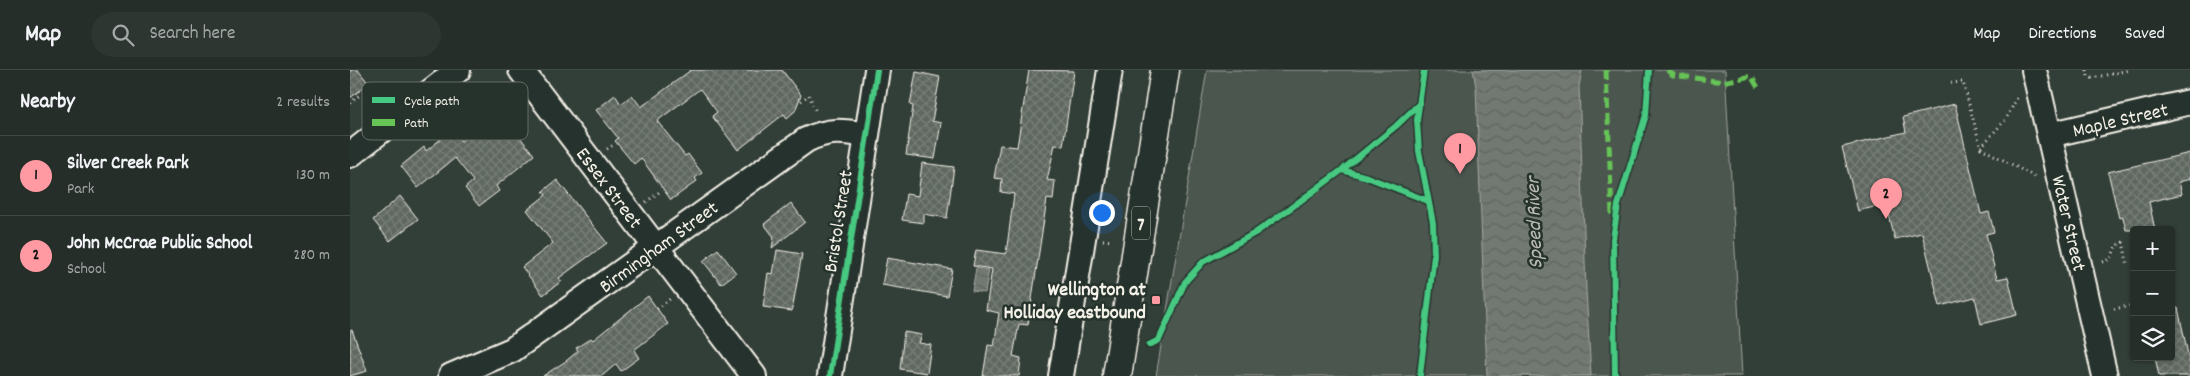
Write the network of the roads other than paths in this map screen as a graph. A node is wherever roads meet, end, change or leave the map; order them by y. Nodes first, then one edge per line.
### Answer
1 (458, 70) edge
2 (521, 70) edge
3 (877, 70) edge
4 (1110, 70) edge
5 (1165, 70) edge
6 (2034, 70) edge
7 (443, 82) edge
8 (2190, 102) edge
9 (867, 135) junction
10 (2049, 135) junction
11 (369, 140) edge
12 (350, 155) edge
13 (656, 247) junction
14 (451, 376) edge
15 (754, 376) edge
16 (830, 376) edge
17 (1061, 376) edge
18 (1117, 376) edge
19 (2105, 376) edge

1 - 7 street
2 - 13 street, Essex Street
3 - 9 street, Bristol Street
4 - 17 street
5 - 18 main road, 7
6 - 10 street, Water Street
8 - 10 street, Maple Street
9 - 13 street, Birmingham Street
9 - 16 street, Bristol Street
10 - 19 street, Water Street
11 - 12 street
13 - 14 street, Birmingham Street
13 - 15 street, Essex Street

